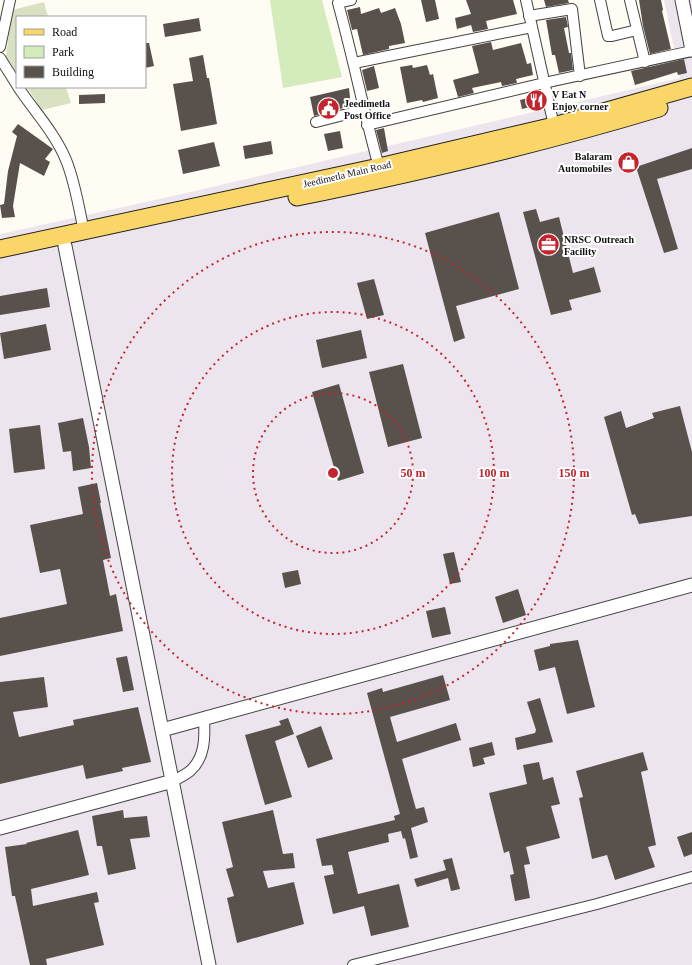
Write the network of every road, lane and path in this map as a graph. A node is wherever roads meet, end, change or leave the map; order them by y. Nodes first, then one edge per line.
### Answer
1 (10, 0) edge
2 (352, 0) edge
3 (526, 0) edge
4 (600, 0) edge
5 (630, 0) edge
6 (682, 0) edge
7 (529, 16) junction
8 (532, 27) junction
9 (637, 30) junction
10 (0, 47) edge
11 (692, 50) edge
12 (0, 58) edge
13 (645, 62) junction
14 (354, 63) junction
15 (580, 76) junction
16 (16, 83) edge
17 (544, 83) junction
18 (692, 87) edge
19 (19, 88) edge
20 (692, 98) edge
21 (363, 110) junction
22 (316, 122) dead end
23 (367, 125) junction
24 (554, 126) junction
25 (378, 167) junction
26 (84, 232) junction
27 (65, 246) junction
28 (0, 249) edge
29 (0, 260) edge
30 (692, 585) edge
31 (204, 719) junction
32 (162, 730) junction
33 (173, 781) junction
34 (0, 828) edge
35 (692, 877) edge
36 (209, 965) edge
37 (353, 965) edge

1 - 10 street
2 - 14 street
3 - 7 street
4 - 9 street
5 - 9 street
6 - 11 street
7 - 8 street
7 - 15 street
8 - 14 street
8 - 17 street
9 - 13 street
11 - 13 street
12 - 16 street
13 - 15 street
14 - 21 street
15 - 17 street
17 - 23 street
17 - 24 street
18 - 24 main road, Jeedimetla Main Road
19 - 26 street
20 - 27 main road, Jeedimetla Main Road
21 - 22 street
21 - 23 street
23 - 25 street
24 - 25 main road, Jeedimetla Main Road
25 - 26 main road, Jeedimetla Main Road
26 - 28 main road, Jeedimetla Main Road
27 - 29 main road, Jeedimetla Main Road
27 - 32 street
30 - 31 street
31 - 32 street
31 - 33 street
32 - 33 street
33 - 34 street
33 - 36 street
35 - 37 street

